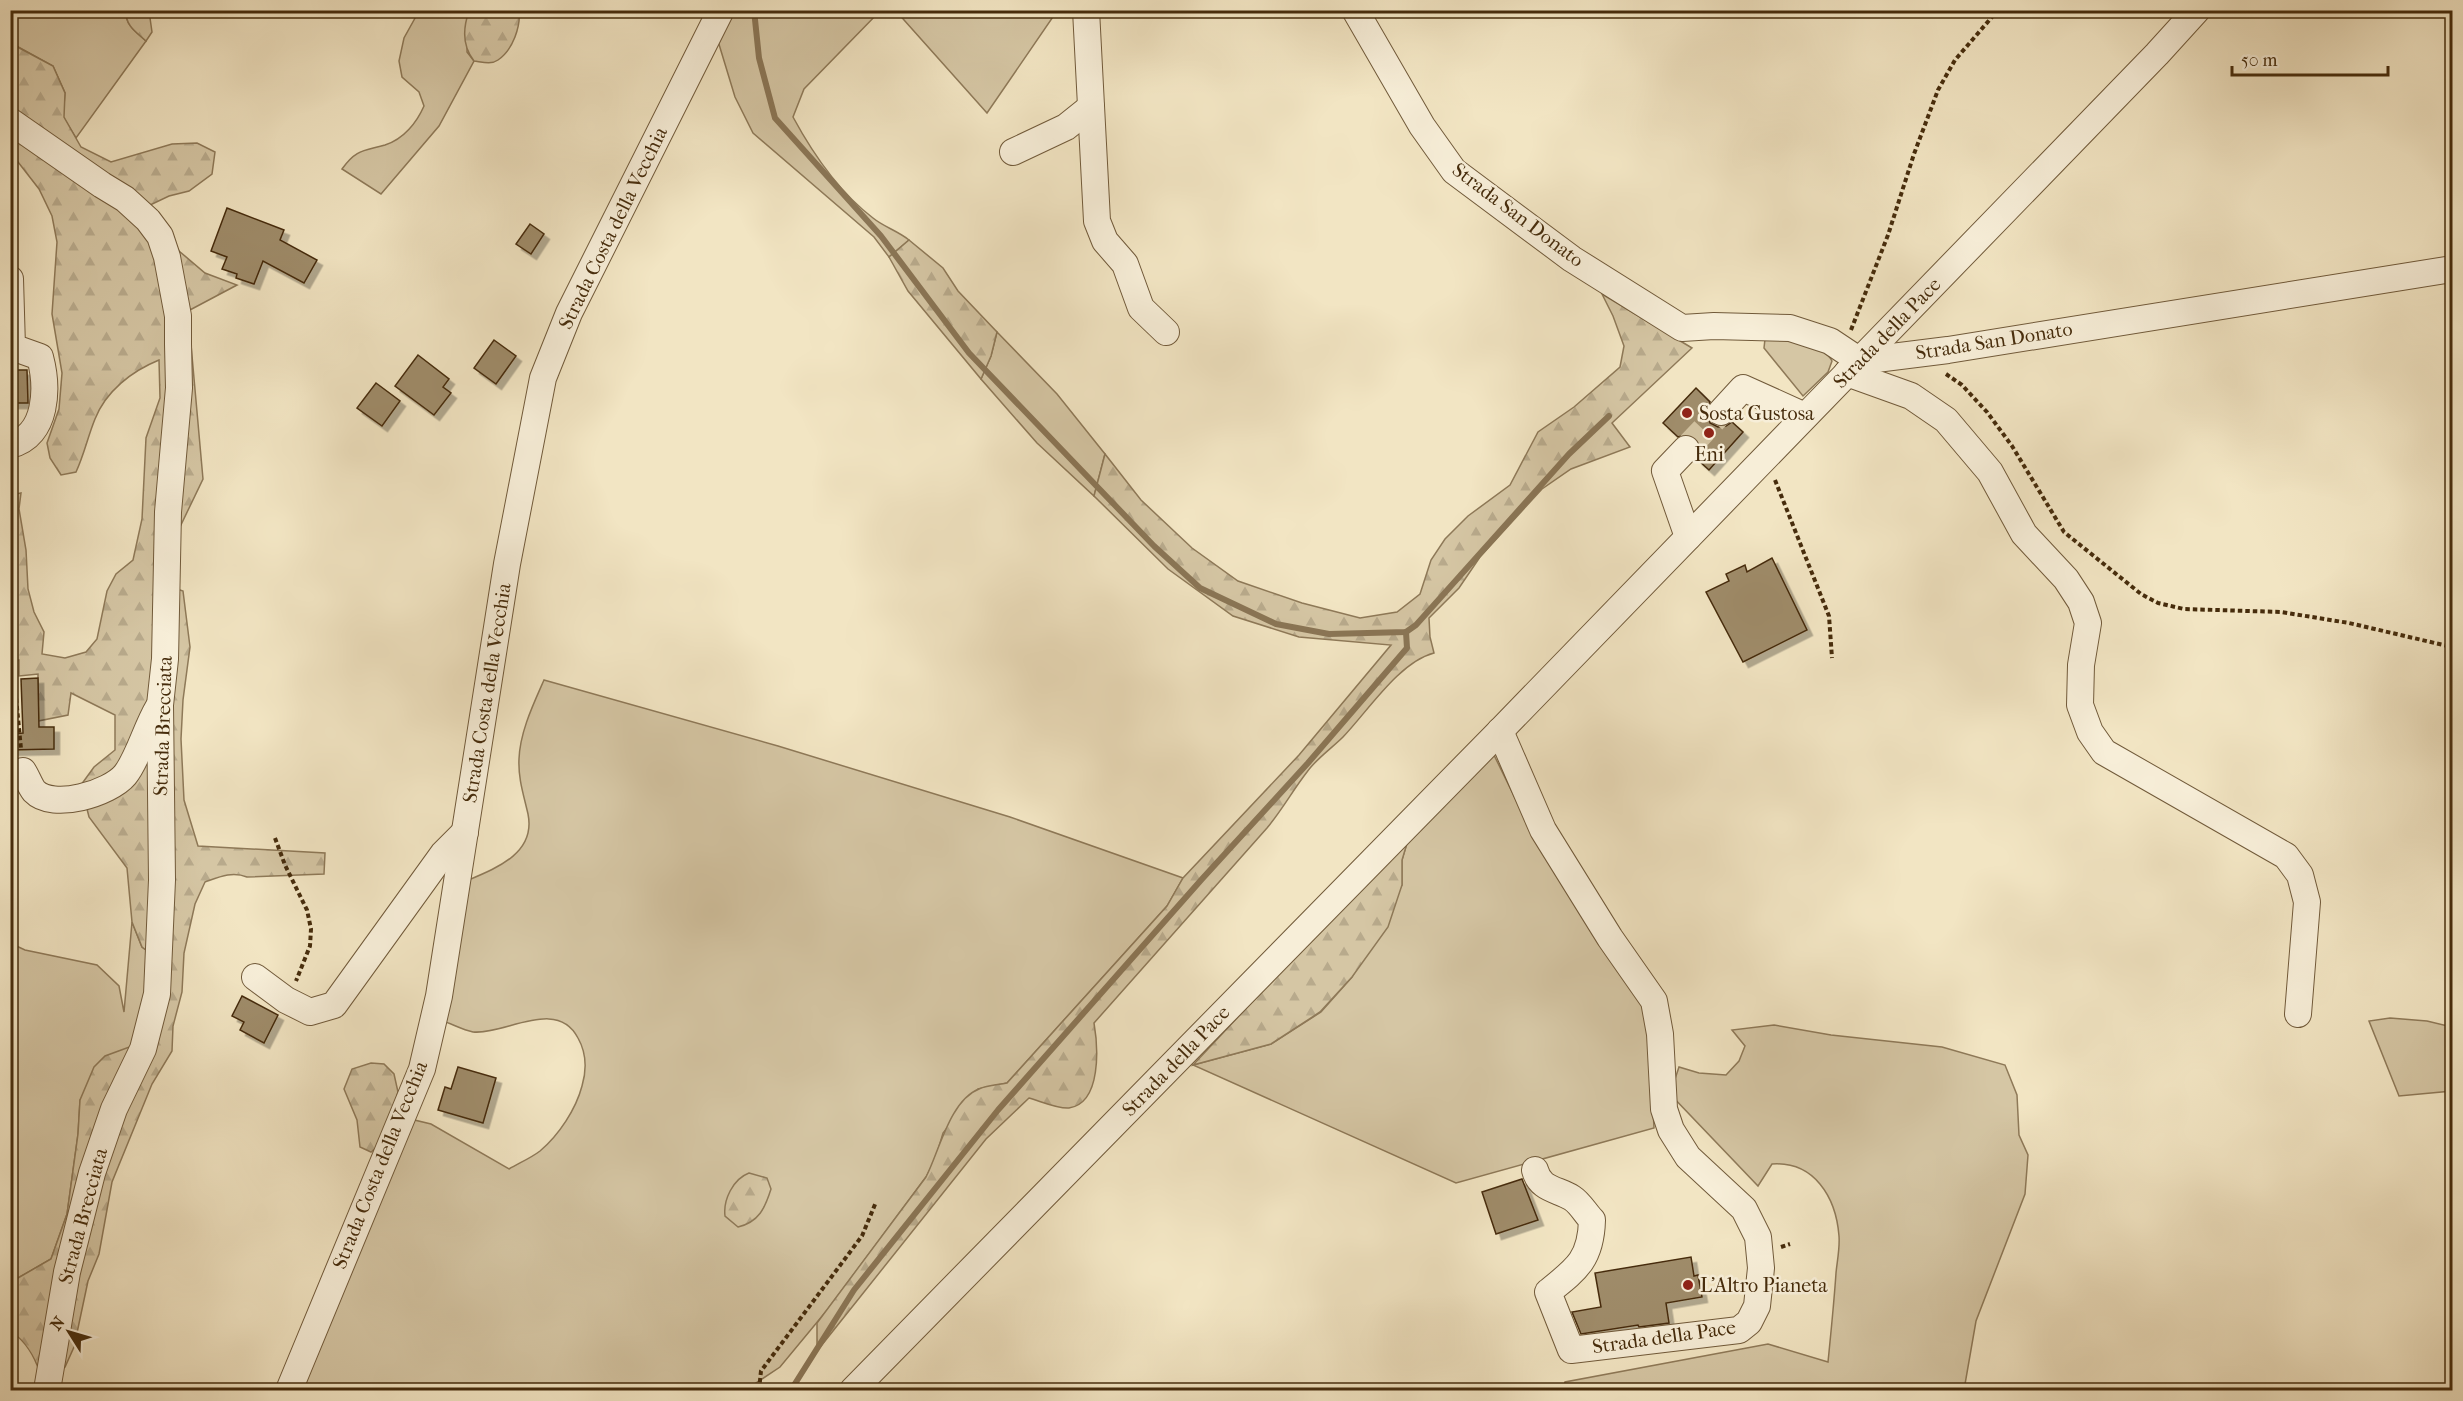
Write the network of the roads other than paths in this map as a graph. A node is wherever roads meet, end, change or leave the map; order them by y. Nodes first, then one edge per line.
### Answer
1 (721, 10) edge
2 (1086, 10) edge
3 (1355, 10) edge
4 (2197, 10) edge
5 (1091, 107) junction
6 (10, 121) edge
7 (1013, 152) dead end
8 (2452, 269) edge
9 (10, 279) edge
10 (1166, 332) dead end
11 (1850, 361) junction
12 (1721, 412) tunnel mouth
13 (1805, 416) junction
14 (12, 445) edge
15 (1686, 449) tunnel mouth
16 (1688, 537) junction
17 (160, 705) junction
18 (1500, 731) junction
19 (23, 771) road end
20 (465, 832) junction
21 (255, 977) dead end
22 (2298, 1014) dead end
23 (1535, 1170) dead end
24 (47, 1390) edge
25 (289, 1390) edge
26 (853, 1390) edge

1 - 20 street, Strada Costa della Vecchia
2 - 5 street
3 - 11 street, Strada San Donato
4 - 11 street, Strada della Pace
5 - 7 street
5 - 10 street
6 - 17 street, Strada Brecciata
8 - 11 street, Strada San Donato
9 - 14 street
11 - 13 street, Strada della Pace
11 - 22 street
12 - 13 street
13 - 16 street, Strada della Pace
15 - 16 street
16 - 18 street, Strada della Pace
17 - 19 street
17 - 24 street, Strada Brecciata
18 - 23 street, Strada della Pace
18 - 26 street, Strada della Pace
20 - 21 street
20 - 25 street, Strada Costa della Vecchia

